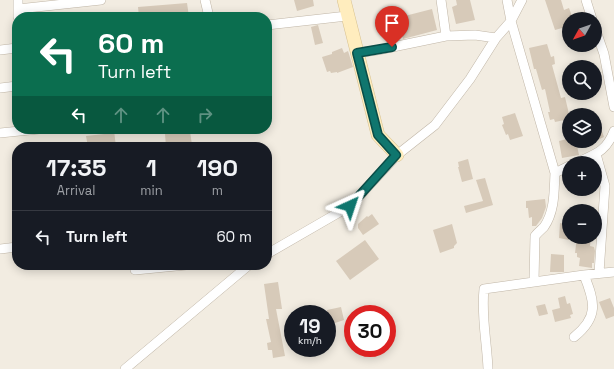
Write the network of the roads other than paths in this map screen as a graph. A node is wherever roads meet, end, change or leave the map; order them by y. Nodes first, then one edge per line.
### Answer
1 (101, 0) edge
2 (205, 0) edge
3 (344, 0) edge
4 (441, 0) edge
5 (507, 0) edge
6 (522, 0) edge
7 (586, 0) edge
8 (18, 9) edge
9 (208, 12) edge
10 (590, 12) edge
11 (347, 16) junction
12 (511, 21) junction
13 (272, 24) edge
14 (446, 36) junction
15 (496, 38) junction
16 (602, 48) edge
17 (12, 49) edge
18 (0, 50) edge
19 (357, 53) junction
20 (12, 87) edge
21 (0, 88) edge
22 (614, 107) edge
23 (12, 131) edge
24 (614, 131) edge
25 (0, 132) edge
26 (596, 154) junction
27 (396, 155) junction
28 (592, 156) edge
29 (562, 169) edge
30 (555, 172) junction
31 (609, 185) edge
32 (12, 248) edge
33 (0, 249) edge
34 (272, 251) edge
35 (243, 270) edge
36 (614, 272) edge
37 (600, 273) junction
38 (584, 275) junction
39 (534, 281) junction
40 (574, 337) dead end
41 (125, 369) edge
42 (488, 369) edge

1 - 8 street
2 - 9 street
3 - 11 street
4 - 14 street
5 - 12 street
6 - 12 street
7 - 10 street
11 - 13 street
11 - 19 street
12 - 15 street
12 - 30 street
14 - 15 street
14 - 19 street
15 - 27 street
16 - 22 street
17 - 18 street
19 - 27 street
20 - 21 street
23 - 25 street
24 - 26 street
26 - 28 street
26 - 31 street
27 - 34 street
29 - 30 street
30 - 39 street
31 - 37 street
32 - 33 street
35 - 41 street
36 - 37 street
37 - 38 street
38 - 39 street
38 - 40 street
39 - 42 street

